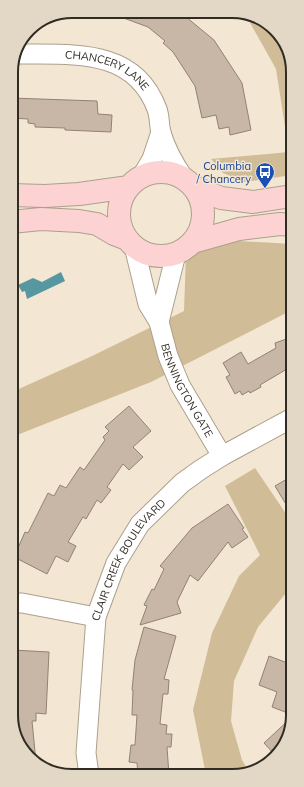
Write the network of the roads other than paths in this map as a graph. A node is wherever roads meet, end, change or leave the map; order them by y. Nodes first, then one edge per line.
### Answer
1 (22, 54) edge
2 (161, 132) junction
3 (135, 182) junction
4 (189, 182) junction
5 (18, 195) edge
6 (286, 197) edge
7 (18, 221) edge
8 (286, 224) edge
9 (130, 242) junction
10 (185, 248) junction
11 (158, 322) junction
12 (286, 421) edge
13 (222, 456) junction
14 (18, 603) edge
15 (96, 617) junction
16 (88, 769) edge

1 - 2 street, CHANCERY LANE
2 - 3 street, CHANCERY LANE
2 - 4 street, CHANCERY LANE
3 - 4 main road
3 - 5 main road
3 - 9 main road
4 - 6 main road
4 - 10 main road
7 - 9 main road
8 - 10 main road
9 - 10 main road
9 - 11 street, BENNINGTON GATE
10 - 11 street
11 - 13 street, BENNINGTON GATE
12 - 13 street, CLAIR CREEK BOULEVARD
13 - 15 street, CLAIR CREEK BOULEVARD
14 - 15 street
15 - 16 street, CLAIR CREEK BOULEVARD

